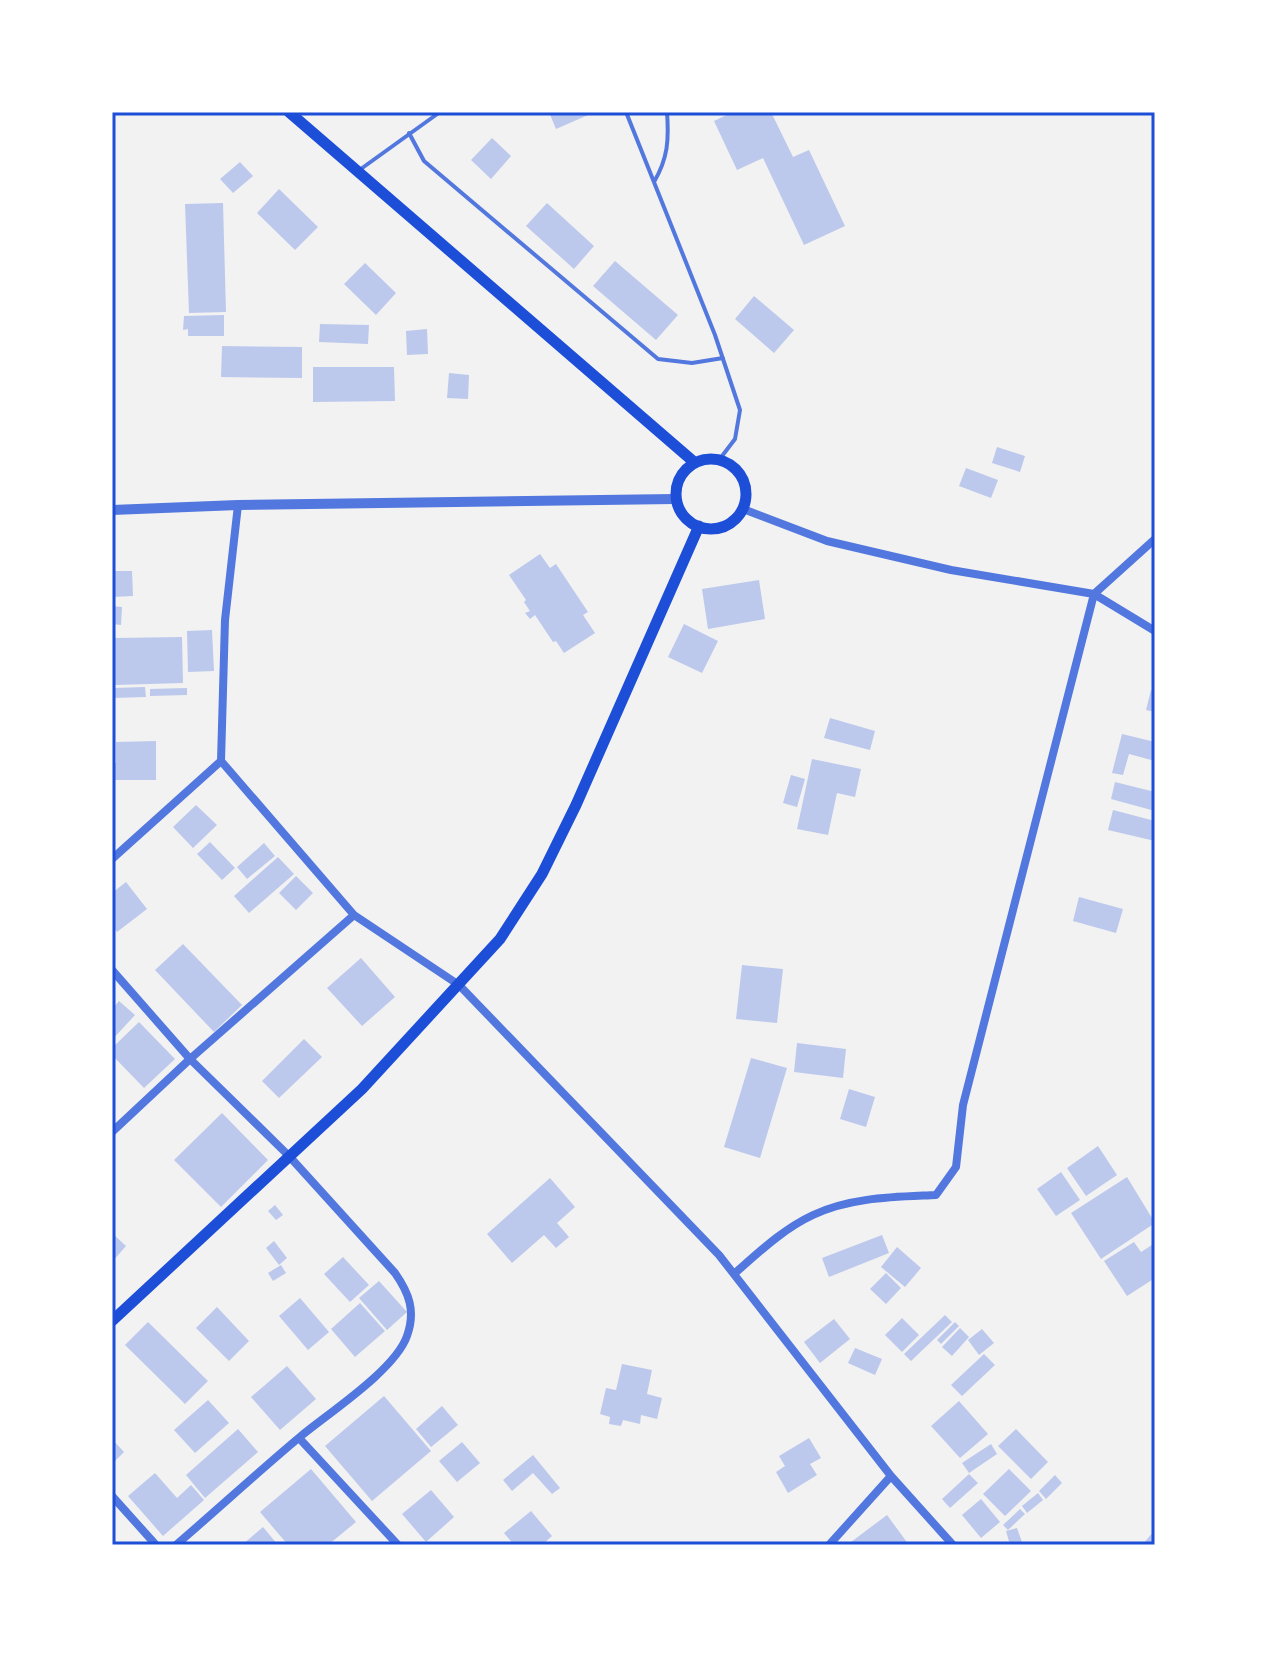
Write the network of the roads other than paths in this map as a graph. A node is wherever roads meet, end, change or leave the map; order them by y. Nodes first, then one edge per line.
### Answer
1 (289, 112) edge
2 (440, 112) edge
3 (626, 112) edge
4 (667, 112) edge
5 (409, 133) junction
6 (358, 171) junction
7 (654, 182) junction
8 (723, 358) junction
9 (719, 460) junction
10 (694, 462) junction
11 (675, 499) junction
12 (238, 505) junction
13 (743, 509) junction
14 (112, 510) edge
15 (699, 526) junction
16 (1155, 539) edge
17 (1094, 594) junction
18 (1155, 631) edge
19 (221, 761) junction
20 (112, 859) edge
21 (354, 915) junction
22 (112, 970) edge
23 (459, 985) junction
24 (190, 1059) junction
25 (112, 1132) edge
26 (289, 1156) junction
27 (734, 1274) junction
28 (112, 1321) edge
29 (299, 1438) junction
30 (891, 1476) junction
31 (112, 1496) edge
32 (156, 1545) edge
33 (176, 1545) edge
34 (398, 1545) edge
35 (829, 1545) edge
36 (953, 1545) edge

1 - 6 main road
2 - 5 lane
3 - 7 lane
4 - 7 lane
5 - 6 lane
5 - 8 lane
6 - 10 main road
7 - 8 lane
8 - 9 lane
9 - 10 main road
9 - 13 main road
10 - 11 main road
11 - 12 street
11 - 15 main road
12 - 14 street
12 - 19 street
13 - 15 main road
13 - 17 street
15 - 23 main road
16 - 17 street
17 - 18 street
17 - 27 street
19 - 20 street
19 - 21 street
21 - 23 street
21 - 24 street
22 - 24 street
23 - 26 main road
23 - 27 street
24 - 25 street
24 - 26 street
26 - 28 main road
26 - 29 street
27 - 30 street
29 - 33 street
29 - 34 street
30 - 35 street
30 - 36 street
31 - 32 street

